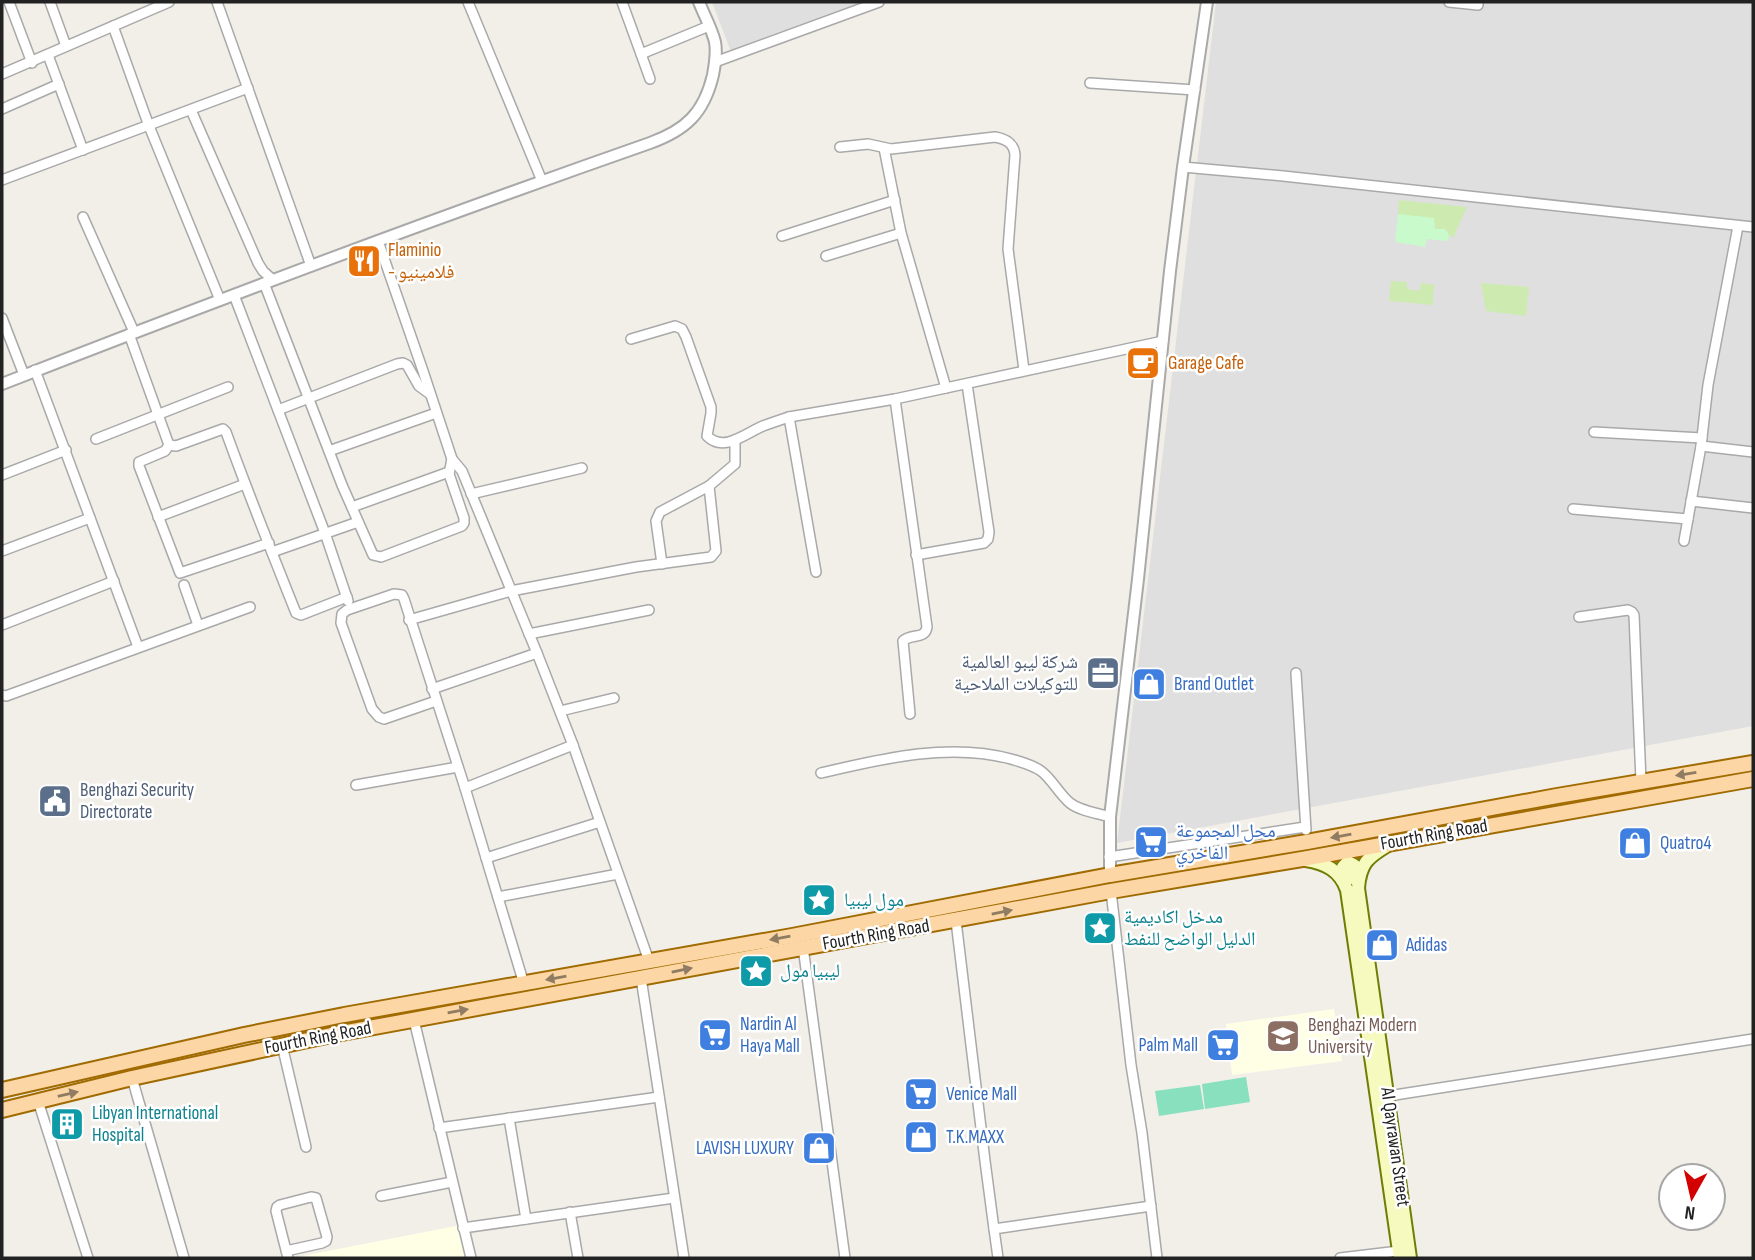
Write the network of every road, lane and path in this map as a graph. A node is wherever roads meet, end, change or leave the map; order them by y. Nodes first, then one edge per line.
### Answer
1 (9, 2) edge
2 (50, 2) edge
3 (169, 2) edge
4 (217, 2) edge
5 (468, 2) edge
6 (622, 2) edge
7 (699, 2) edge
8 (879, 2) edge
9 (1207, 2) edge
10 (1449, 2) edge
11 (1478, 2) edge
12 (113, 26) junction
13 (709, 26) junction
14 (66, 46) junction
15 (641, 54) junction
16 (48, 55) junction
17 (715, 62) junction
18 (32, 63) junction
19 (2, 74) edge
20 (650, 79) dead end
21 (1090, 83) dead end
22 (59, 84) junction
23 (248, 88) junction
24 (1195, 90) junction
25 (2, 109) edge
26 (191, 110) junction
27 (149, 126) junction
28 (840, 147) dead end
29 (884, 148) junction
30 (83, 150) junction
31 (1183, 167) junction
32 (2, 180) edge
33 (542, 181) junction
34 (895, 200) junction
35 (83, 217) dead end
36 (1738, 226) junction
37 (1753, 228) edge
38 (901, 233) junction
39 (782, 236) dead end
40 (378, 241) junction
41 (826, 256) dead end
42 (311, 265) junction
43 (268, 282) junction
44 (234, 295) junction
45 (220, 300) junction
46 (2, 318) edge
47 (132, 333) junction
48 (631, 339) dead end
49 (1163, 341) junction
50 (1024, 370) junction
51 (30, 373) junction
52 (2, 384) edge
53 (967, 384) junction
54 (228, 387) dead end
55 (946, 388) junction
56 (430, 394) junction
57 (309, 398) junction
58 (895, 400) junction
59 (278, 410) junction
60 (436, 413) junction
61 (157, 415) junction
62 (789, 417) junction
63 (1594, 432) dead end
64 (96, 439) dead end
65 (735, 440) junction
66 (1701, 442) junction
67 (169, 445) junction
68 (66, 450) junction
69 (329, 451) junction
70 (1753, 452) edge
71 (452, 459) junction
72 (582, 468) dead end
73 (449, 472) junction
74 (2, 475) edge
75 (245, 484) junction
76 (709, 486) junction
77 (471, 494) junction
78 (1691, 500) junction
79 (352, 507) junction
80 (1753, 508) edge
81 (1573, 509) dead end
82 (90, 517) junction
83 (158, 517) junction
84 (1688, 519) junction
85 (358, 522) junction
86 (325, 533) junction
87 (1684, 541) dead end
88 (270, 548) junction
89 (2, 551) edge
90 (916, 555) junction
91 (662, 564) junction
92 (816, 572) dead end
93 (114, 581) junction
94 (184, 585) dead end
95 (511, 591) junction
96 (347, 597) junction
97 (250, 607) dead end
98 (351, 609) junction
99 (649, 610) dead end
100 (1579, 617) dead end
101 (410, 620) junction
102 (2, 625) edge
103 (198, 625) junction
104 (529, 634) junction
105 (138, 647) junction
106 (537, 653) junction
107 (1296, 673) dead end
108 (432, 689) junction
109 (2, 695) edge
110 (614, 698) dead end
111 (436, 701) junction
112 (560, 711) junction
113 (910, 714) dead end
114 (573, 745) junction
115 (1753, 763) edge
116 (458, 767) junction
117 (821, 773) dead end
118 (1753, 779) edge
119 (1641, 782) junction
120 (356, 785) dead end
121 (466, 788) junction
122 (1110, 817) junction
123 (600, 822) junction
124 (1305, 827) junction
125 (1307, 842) junction
126 (1392, 842) junction
127 (1109, 857) junction
128 (486, 858) junction
129 (1302, 859) junction
130 (618, 874) junction
131 (1110, 875) junction
132 (1352, 887) junction
133 (1111, 891) junction
134 (498, 897) junction
135 (956, 921) junction
136 (803, 947) junction
137 (649, 961) junction
138 (641, 978) junction
139 (589, 980) junction
140 (524, 984) junction
141 (414, 1020) junction
142 (1753, 1038) edge
143 (282, 1045) junction
144 (132, 1078) junction
145 (2, 1090) edge
146 (659, 1097) junction
147 (1383, 1097) junction
148 (38, 1101) junction
149 (2, 1110) edge
150 (509, 1118) junction
151 (439, 1128) junction
152 (306, 1147) dead end
153 (452, 1182) junction
154 (381, 1196) dead end
155 (674, 1198) junction
156 (1151, 1206) junction
157 (570, 1212) junction
158 (526, 1219) junction
159 (463, 1228) junction
160 (995, 1228) junction
161 (287, 1254) edge
162 (1403, 1256) edge
163 (88, 1258) edge
164 (184, 1258) edge
165 (471, 1258) edge
166 (578, 1258) edge
167 (684, 1258) edge
168 (845, 1258) edge
169 (998, 1258) edge
170 (1157, 1258) edge
171 (1340, 1258) edge

1 - 18 street
2 - 14 street
3 - 12 street
4 - 23 street
5 - 33 street
6 - 15 street
7 - 13 street
8 - 17 street
9 - 24 street
10 - 11 street
12 - 14 street
12 - 27 street
13 - 15 street
13 - 17 street
14 - 16 street
15 - 20 street
16 - 18 street
16 - 22 street
17 - 33 street
18 - 19 street
21 - 24 street
22 - 25 street
22 - 30 street
23 - 26 street
23 - 42 street
24 - 31 street
26 - 27 street
26 - 43 street
27 - 30 street
27 - 45 street
28 - 29 street
29 - 34 street
29 - 50 street
30 - 32 street
31 - 36 street
31 - 49 street
33 - 40 street
34 - 38 street
34 - 39 street
35 - 47 street
36 - 37 street
36 - 66 street
38 - 41 street
38 - 55 street
40 - 42 street
40 - 56 street
42 - 43 street
43 - 44 street
43 - 57 street
44 - 45 street
44 - 59 street
45 - 47 street
46 - 51 street
47 - 51 street
47 - 61 street
48 - 65 street
49 - 50 street
49 - 122 street
50 - 53 street
51 - 52 street
51 - 68 street
53 - 55 street
53 - 90 street
54 - 61 street
55 - 58 street
56 - 57 street
56 - 60 street
57 - 59 street
57 - 69 street
58 - 62 street
58 - 90 street
59 - 86 street
60 - 69 street
60 - 71 street
61 - 64 street
61 - 67 street
62 - 65 street
62 - 92 street
63 - 66 street
65 - 76 street
66 - 70 street
66 - 78 street
67 - 75 street
67 - 83 street
68 - 74 street
68 - 82 street
69 - 79 street
71 - 73 street
71 - 77 street
72 - 77 street
73 - 79 street
73 - 85 street
75 - 83 street
75 - 88 street
76 - 91 street
76 - 91 street
77 - 95 street
78 - 80 street
78 - 84 street
79 - 85 street
81 - 84 street
82 - 89 street
82 - 93 street
83 - 88 street
84 - 87 street
85 - 86 street
86 - 88 street
86 - 96 street
88 - 96 street
90 - 113 street
91 - 95 street
93 - 102 street
93 - 105 street
94 - 103 street
95 - 101 street
95 - 104 street
96 - 98 street
97 - 103 street
98 - 101 street
98 - 111 street
99 - 104 street
100 - 119 street
101 - 108 street
103 - 105 street
104 - 106 street
105 - 109 street
106 - 108 street
106 - 112 street
107 - 124 street
108 - 111 street
110 - 112 street
111 - 116 street
112 - 114 street
114 - 121 street
114 - 123 street
115 -> 119 main road, Fourth Ring Road
116 - 120 street
116 - 121 street
117 - 122 street
118 - 126 main road, Fourth Ring Road
119 -> 125 main road, Fourth Ring Road
121 - 128 street
122 - 127 street
123 - 128 street
123 - 130 street
124 - 125 street
124 - 127 street
125 - 131 main road, Fourth Ring Road
126 - 129 main road, Fourth Ring Road
126 - 132 main road, Al Qayrawan Street
127 - 131 street
128 - 134 street
129 - 132 main road
129 - 133 main road, Fourth Ring Road
130 - 134 street
130 - 137 street
131 -> 137 main road, Fourth Ring Road
132 - 147 main road, Al Qayrawan Street
135 -> 133 main road, Fourth Ring Road
133 - 156 street
134 - 140 street
135 - 136 main road, Fourth Ring Road
135 - 160 street
138 -> 136 main road, Fourth Ring Road
136 - 168 street
137 - 139 main road, Fourth Ring Road
138 - 139 main road, Fourth Ring Road
138 - 146 street
139 -> 140 main road, Fourth Ring Road
141 -> 139 main road, Fourth Ring Road
140 - 145 main road, Fourth Ring Road
141 - 143 main road, Fourth Ring Road
141 - 151 street
142 - 147 street
143 - 144 main road, Fourth Ring Road
143 - 152 street
148 -> 144 main road, Fourth Ring Road
144 - 164 street
146 - 150 street
146 - 155 street
147 - 162 main road, Al Qayrawan Street
148 - 149 main road, Fourth Ring Road
148 - 163 street
150 - 151 street
150 - 158 street
151 - 153 street
153 - 154 street
153 - 159 street
155 - 157 street
155 - 167 street
156 - 160 street
156 - 170 street
157 - 158 street
157 - 166 street
158 - 159 street
159 - 165 street
160 - 169 street
161 - 161 street
162 - 171 street

